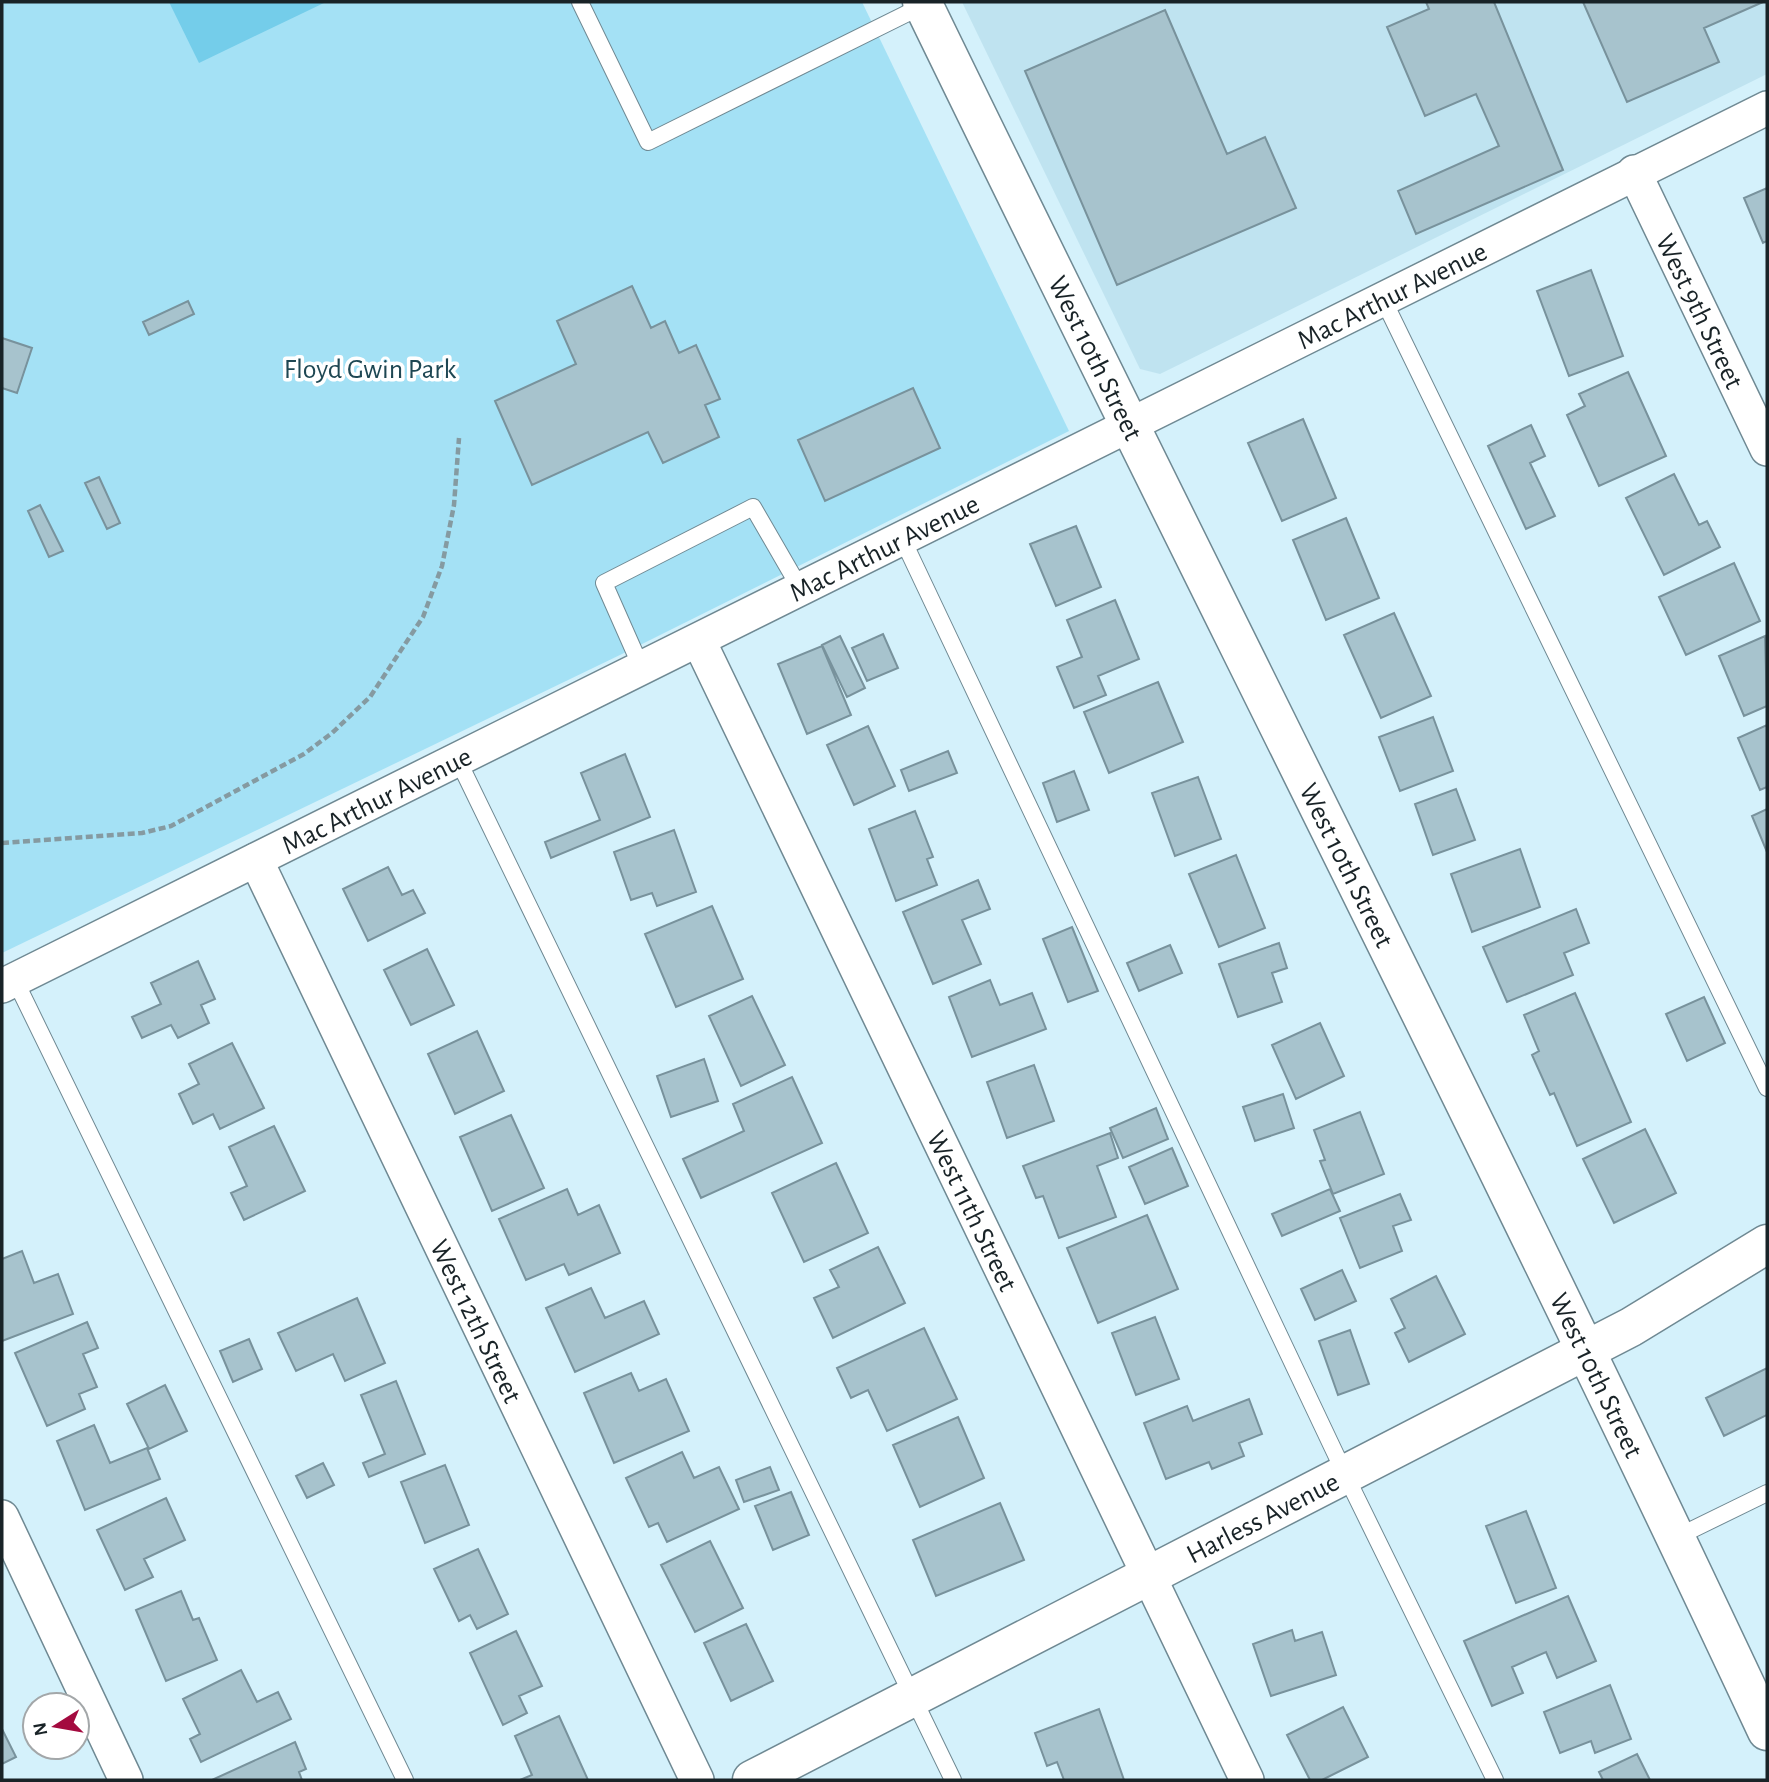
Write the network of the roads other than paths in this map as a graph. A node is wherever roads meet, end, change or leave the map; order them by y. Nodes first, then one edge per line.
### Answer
1 (580, 2) edge
2 (923, 4) edge
3 (1767, 108) edge
4 (1634, 172) junction
5 (1384, 301) junction
6 (1129, 427) junction
7 (1767, 449) edge
8 (903, 540) junction
9 (801, 590) junction
10 (699, 641) junction
11 (642, 669) junction
12 (458, 760) junction
13 (256, 860) junction
14 (8, 983) edge
15 (1767, 1088) edge
16 (1767, 1244) edge
17 (1587, 1350) junction
18 (1345, 1474) junction
19 (1767, 1493) edge
20 (2, 1517) edge
21 (1676, 1537) junction
22 (1149, 1575) junction
23 (912, 1697) junction
24 (1767, 1731) edge
25 (126, 1780) edge
26 (405, 1780) edge
27 (697, 1780) edge
28 (752, 1780) edge
29 (953, 1780) edge
30 (1247, 1780) edge
31 (1495, 1780) edge

1 - 2 lane
2 - 6 street, West 10th Street
3 - 4 street, Mac Arthur Avenue
4 - 5 street, Mac Arthur Avenue
4 - 7 street, West 9th Street
5 - 6 street, Mac Arthur Avenue
5 - 15 lane
6 - 8 street, Mac Arthur Avenue
6 - 17 street, West 10th Street
8 - 9 street, Mac Arthur Avenue
8 - 18 lane
9 - 10 street, Mac Arthur Avenue
9 - 11 lane
10 - 11 street, Mac Arthur Avenue
10 - 22 street, West 11th Street
11 - 12 street, Mac Arthur Avenue
12 - 13 street, Mac Arthur Avenue
12 - 23 lane
13 - 14 street, Mac Arthur Avenue
13 - 27 street, West 12th Street
14 - 26 lane
16 - 17 street, Harless Avenue
17 - 18 street, Harless Avenue
17 - 21 street, West 10th Street
18 - 22 street, Harless Avenue
18 - 31 lane
19 - 21 lane
20 - 25 street
21 - 24 street, West 10th Street
22 - 23 street, Harless Avenue
22 - 30 street, West 11th Street
23 - 28 street, Harless Avenue
23 - 29 lane

